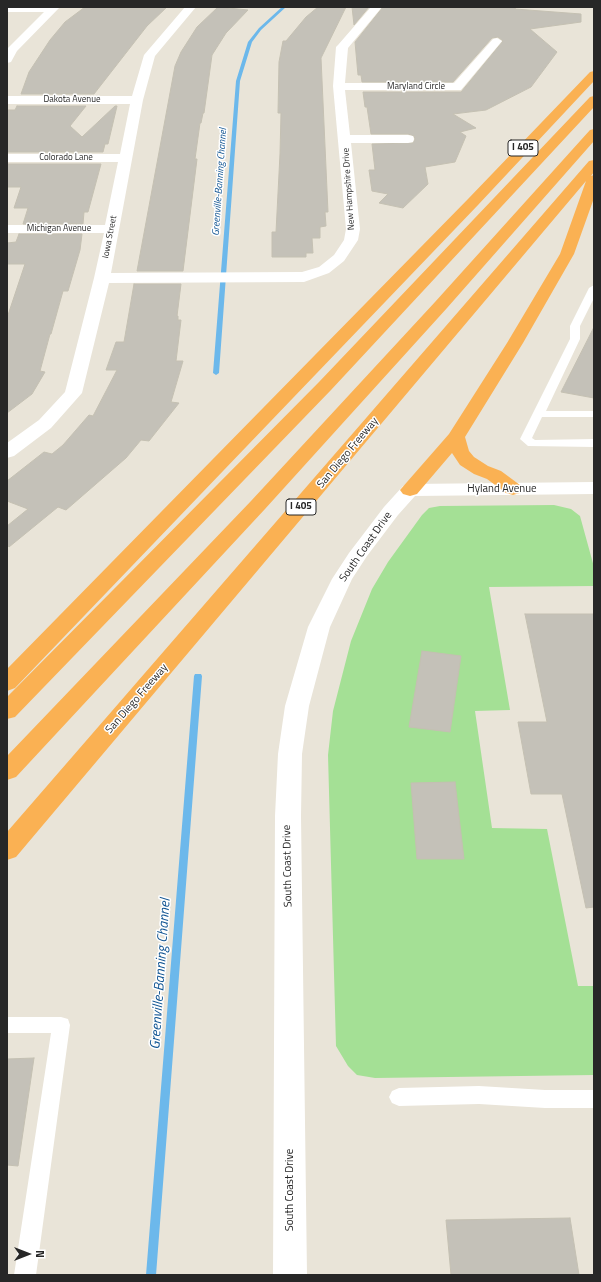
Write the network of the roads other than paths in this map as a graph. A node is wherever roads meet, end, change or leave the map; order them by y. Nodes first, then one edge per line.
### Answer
1 (192, 7) edge
2 (378, 7) edge
3 (54, 8) edge
4 (7, 9) edge
5 (497, 41) dead end
6 (9, 54) edge
7 (594, 74) edge
8 (339, 86) junction
9 (7, 100) edge
10 (137, 100) junction
11 (594, 100) edge
12 (594, 133) edge
13 (345, 139) junction
14 (408, 139) dead end
15 (7, 158) edge
16 (125, 158) junction
17 (594, 164) edge
18 (594, 179) edge
19 (7, 229) edge
20 (111, 229) junction
21 (102, 278) junction
22 (594, 288) edge
23 (538, 414) junction
24 (594, 414) edge
25 (456, 437) junction
26 (594, 443) edge
27 (7, 452) edge
28 (594, 488) edge
29 (513, 489) junction
30 (410, 490) junction
31 (7, 683) edge
32 (7, 711) edge
33 (7, 771) edge
34 (7, 850) edge
35 (7, 1025) edge
36 (399, 1097) dead end
37 (594, 1098) edge
38 (25, 1275) edge
39 (290, 1275) edge

1 - 10 street, Iowa Street
2 - 8 street, New Hampshire Drive
3 - 4 street
3 - 6 street
5 - 8 street, Maryland Circle
7 - 31 highway, I 405
8 - 13 street, New Hampshire Drive
9 - 10 street, Dakota Avenue
10 - 16 street, Iowa Street
11 - 32 highway
12 - 33 highway
13 - 14 street
13 - 21 street, New Hampshire Drive
15 - 16 street, Colorado Lane
16 - 20 street, Iowa Street
17 - 34 highway, San Diego Freeway / I 405
18 - 25 highway
19 - 20 street, Michigan Avenue
20 - 21 street, Iowa Street
21 - 27 street, Iowa Street
22 - 23 lane
23 - 24 lane
23 - 26 lane
25 - 29 highway
25 - 30 highway
28 - 29 street, Hyland Avenue
29 - 30 street, Hyland Avenue
30 - 39 street, South Coast Drive
35 - 38 lane
36 - 37 lane

